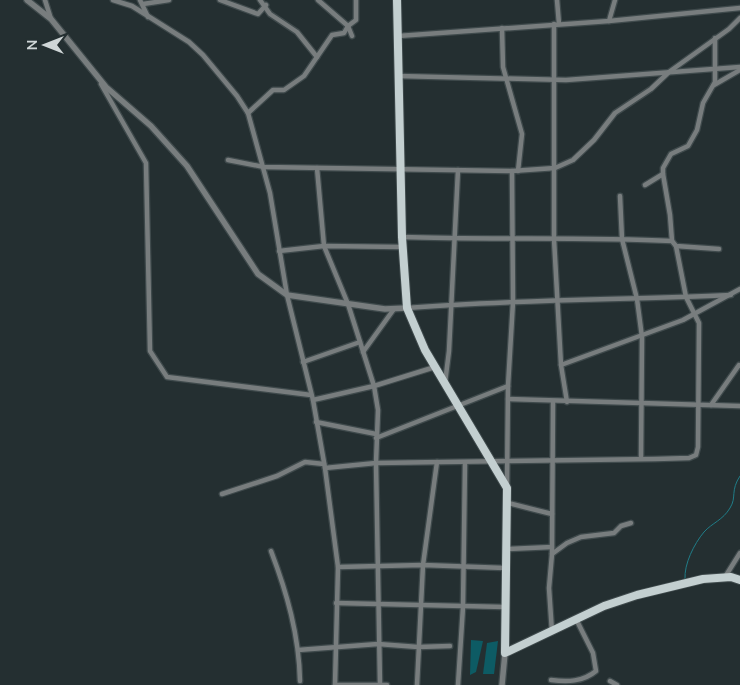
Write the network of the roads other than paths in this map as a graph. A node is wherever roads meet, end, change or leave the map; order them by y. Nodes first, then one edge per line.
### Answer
1 (27, 0) edge
2 (45, 0) edge
3 (113, 0) edge
4 (169, 0) edge
5 (220, 0) edge
6 (260, 0) edge
7 (318, 0) edge
8 (356, 0) edge
9 (397, 0) edge
10 (557, 0) edge
11 (615, 0) edge
12 (141, 2) edge
13 (266, 6) junction
14 (740, 8) edge
15 (148, 18) junction
16 (740, 18) edge
17 (51, 19) junction
18 (610, 21) junction
19 (556, 24) junction
20 (348, 26) junction
21 (502, 28) junction
22 (352, 36) dead end
23 (398, 36) junction
24 (715, 38) junction
25 (317, 57) junction
26 (740, 68) edge
27 (715, 69) junction
28 (669, 72) junction
29 (97, 76) junction
30 (398, 76) junction
31 (506, 78) junction
32 (553, 78) junction
33 (714, 85) junction
34 (248, 113) junction
35 (228, 160) dead end
36 (264, 167) junction
37 (317, 168) junction
38 (401, 168) junction
39 (555, 168) junction
40 (458, 170) junction
41 (515, 171) junction
42 (663, 174) junction
43 (645, 185) dead end
44 (620, 196) dead end
45 (402, 237) junction
46 (454, 239) junction
47 (554, 239) junction
48 (622, 239) junction
49 (512, 240) junction
50 (672, 241) junction
51 (324, 246) junction
52 (676, 246) junction
53 (402, 247) junction
54 (719, 249) dead end
55 (279, 251) junction
56 (740, 290) edge
57 (287, 294) junction
58 (731, 294) junction
59 (686, 297) junction
60 (557, 299) junction
61 (637, 299) junction
62 (513, 302) junction
63 (348, 304) junction
64 (451, 304) junction
65 (407, 308) junction
66 (394, 309) junction
67 (696, 314) junction
68 (642, 337) junction
69 (360, 342) junction
70 (363, 352) junction
71 (303, 362) junction
72 (561, 365) junction
73 (739, 365) dead end
74 (435, 367) junction
75 (445, 384) junction
76 (374, 386) junction
77 (508, 386) junction
78 (312, 398) junction
79 (508, 399) junction
80 (553, 402) junction
81 (567, 402) junction
82 (642, 404) junction
83 (698, 405) junction
84 (712, 405) junction
85 (459, 406) junction
86 (740, 406) edge
87 (316, 422) junction
88 (376, 436) junction
89 (641, 458) junction
90 (493, 461) junction
91 (552, 461) junction
92 (437, 462) junction
93 (506, 462) junction
94 (376, 463) junction
95 (464, 463) junction
96 (324, 466) junction
97 (507, 488) junction
98 (222, 494) dead end
99 (508, 504) junction
100 (552, 514) junction
101 (631, 523) dead end
102 (552, 547) junction
103 (506, 549) junction
104 (271, 551) dead end
105 (740, 553) edge
106 (552, 554) junction
107 (422, 566) junction
108 (338, 567) junction
109 (378, 568) junction
110 (462, 568) junction
111 (505, 568) junction
112 (725, 577) junction
113 (740, 580) edge
114 (336, 603) junction
115 (420, 604) junction
116 (378, 605) junction
117 (463, 606) junction
118 (505, 607) junction
119 (576, 619) junction
120 (552, 632) junction
121 (378, 644) junction
122 (337, 646) junction
123 (450, 646) dead end
124 (418, 647) junction
125 (298, 650) junction
126 (505, 653) junction
127 (550, 680) dead end
128 (300, 681) dead end
129 (610, 681) dead end
130 (335, 685) edge
131 (380, 685) edge
132 (387, 685) edge
133 (417, 685) edge
134 (458, 685) edge
135 (498, 685) edge
136 (502, 685) edge
137 (617, 685) edge

1 - 17 street
2 - 17 street
3 - 15 street
4 - 12 street
5 - 13 street
6 - 13 street
7 - 20 street
8 - 20 street
9 - 23 main road
10 - 19 street
11 - 18 street
12 - 15 street
13 - 25 street
14 - 18 street
15 - 34 street
16 - 24 street
17 - 29 street
18 - 19 street
19 - 21 street
19 - 32 street
20 - 22 street
20 - 25 street
21 - 23 street
21 - 31 street
23 - 30 main road
24 - 27 street
24 - 28 street
25 - 34 street
26 - 27 street
26 - 33 street
27 - 28 street
27 - 33 street
28 - 32 street
28 - 39 street
29 - 57 street
29 - 78 street
30 - 31 street
30 - 38 main road
31 - 32 street
31 - 41 street
32 - 39 street
33 - 42 street
34 - 36 street
35 - 36 street
36 - 37 street
36 - 55 street
37 - 38 street
37 - 51 street
38 - 40 street
38 - 45 main road
39 - 41 street
39 - 47 street
40 - 41 street
40 - 46 street
41 - 49 street
42 - 43 street
42 - 50 street
44 - 48 street
45 - 46 street
45 - 53 main road
46 - 49 street
46 - 64 street
47 - 48 street
47 - 49 street
47 - 60 street
48 - 50 street
48 - 61 street
49 - 62 street
50 - 52 street
51 - 53 street
51 - 55 street
51 - 63 street
52 - 54 street
52 - 59 street
53 - 65 main road
55 - 57 street
56 - 58 street
57 - 63 street
57 - 71 street
58 - 59 street
58 - 67 street
59 - 61 street
59 - 67 street
60 - 61 street
60 - 62 street
60 - 72 street
61 - 68 street
62 - 64 street
62 - 77 street
63 - 66 street
63 - 69 street
64 - 65 street
64 - 75 street
65 - 66 street
65 - 74 main road
66 - 70 street
67 - 68 street
67 - 83 street
68 - 72 street
68 - 82 street
69 - 70 street
69 - 71 street
70 - 76 street
71 - 78 street
72 - 81 street
73 - 84 street
74 - 75 main road
74 - 76 street
75 - 85 main road
76 - 78 street
76 - 88 street
77 - 79 street
77 - 85 street
78 - 87 street
79 - 80 street
79 - 93 street
80 - 81 street
80 - 91 street
81 - 82 street
82 - 83 street
82 - 89 street
83 - 84 street
83 - 89 street
84 - 86 street
85 - 88 street
85 - 90 main road
87 - 88 street
87 - 96 street
88 - 94 street
89 - 91 street
90 - 93 street
90 - 95 street
90 - 97 main road
91 - 93 street
91 - 100 street
92 - 94 street
92 - 95 street
92 - 107 street
93 - 97 street
94 - 96 street
94 - 109 street
95 - 110 street
96 - 98 street
96 - 108 street
97 - 99 main road
99 - 100 street
99 - 103 main road
100 - 102 street
101 - 106 street
102 - 103 street
102 - 106 street
103 - 111 main road
104 - 125 street
105 - 112 street
106 - 120 street
107 - 109 street
107 - 110 street
107 - 115 street
108 - 109 street
108 - 114 street
109 - 116 street
110 - 111 street
110 - 117 street
111 - 118 main road
112 - 113 main road
112 - 119 main road
114 - 116 street
114 - 122 street
115 - 116 street
115 - 117 street
115 - 124 street
116 - 121 street
117 - 118 street
117 - 134 street
118 - 126 main road
119 - 120 main road
119 - 127 street
120 - 126 main road
121 - 122 street
121 - 124 street
121 - 131 street
122 - 125 street
122 - 130 street
123 - 124 street
124 - 133 street
125 - 128 street
126 - 136 street
129 - 137 street
130 - 131 street
131 - 132 street
135 - 136 street

